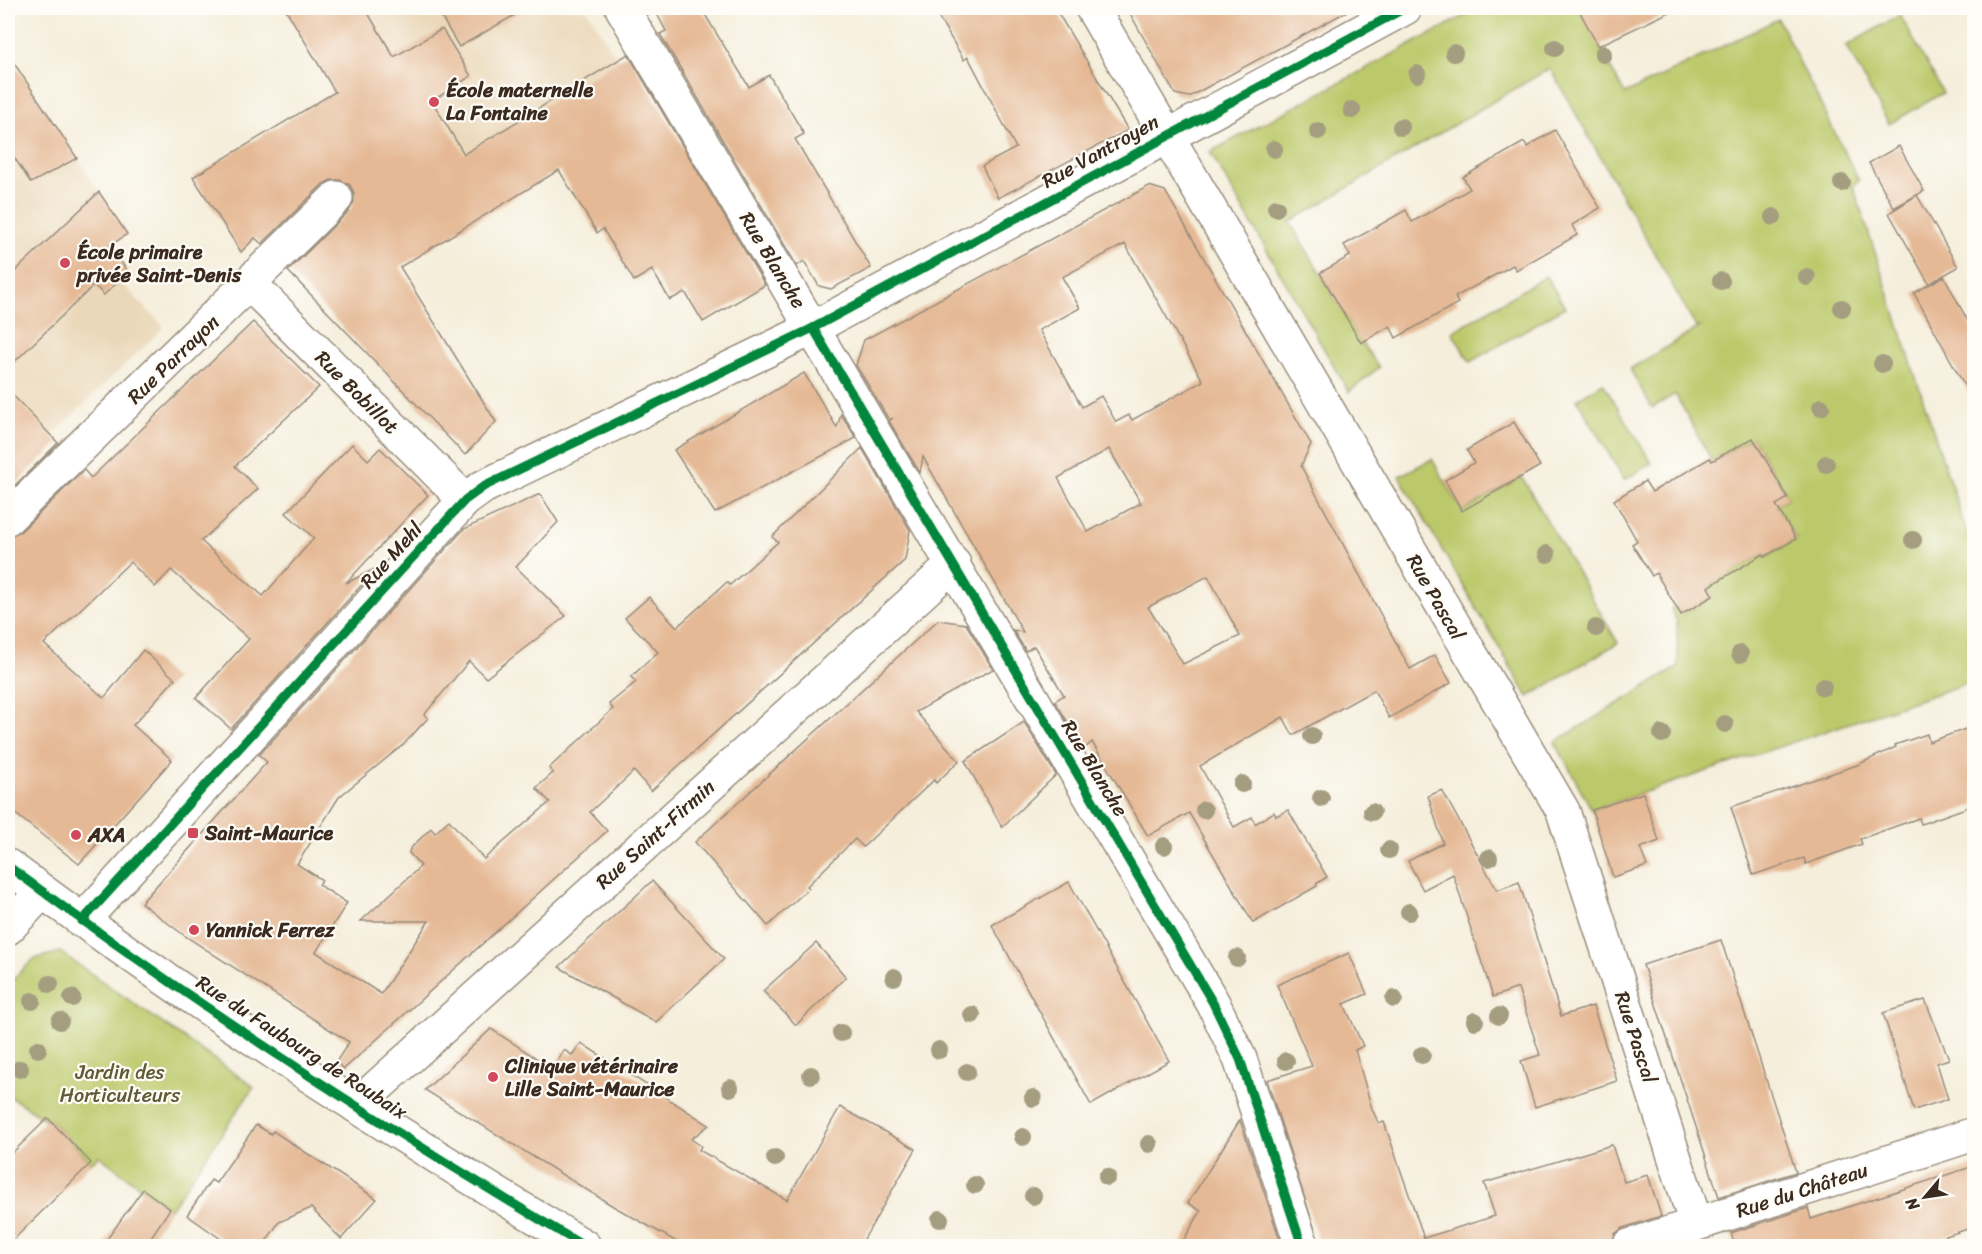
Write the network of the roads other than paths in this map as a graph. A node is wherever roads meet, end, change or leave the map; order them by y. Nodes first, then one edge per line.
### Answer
1 (622, 8) edge
2 (1092, 8) edge
3 (1405, 8) edge
4 (1167, 135) junction
5 (336, 198) dead end
6 (250, 284) junction
7 (813, 328) junction
8 (465, 500) junction
9 (8, 518) edge
10 (954, 564) junction
11 (8, 866) edge
12 (42, 892) junction
13 (82, 921) junction
14 (8, 928) edge
15 (357, 1106) junction
16 (1974, 1134) edge
17 (1696, 1224) junction
18 (584, 1246) edge
19 (1302, 1246) edge
20 (1629, 1246) edge

1 - 7 street, Rue Blanche
2 - 4 street, Rue Pascal
3 - 4 street, Rue Vantroyen
4 - 7 street, Rue Vantroyen
4 - 17 street, Rue Pascal
5 - 6 street, Rue Parrayon
6 - 8 street, Rue Bobillot
6 - 9 street, Rue Parrayon
7 - 8 street, Rue Mehl
7 - 10 street, Rue Blanche
8 - 13 street, Rue Mehl
10 - 15 street, Rue Saint-Firmin
10 - 19 street, Rue Blanche
11 - 12 street, Rue du Faubourg de Roubaix
12 - 13 street, Rue du Faubourg de Roubaix
12 - 14 street
13 - 15 street, Rue du Faubourg de Roubaix
15 - 18 street, Rue du Faubourg de Roubaix
16 - 17 street, Rue du Château
17 - 20 street, Rue du Château

